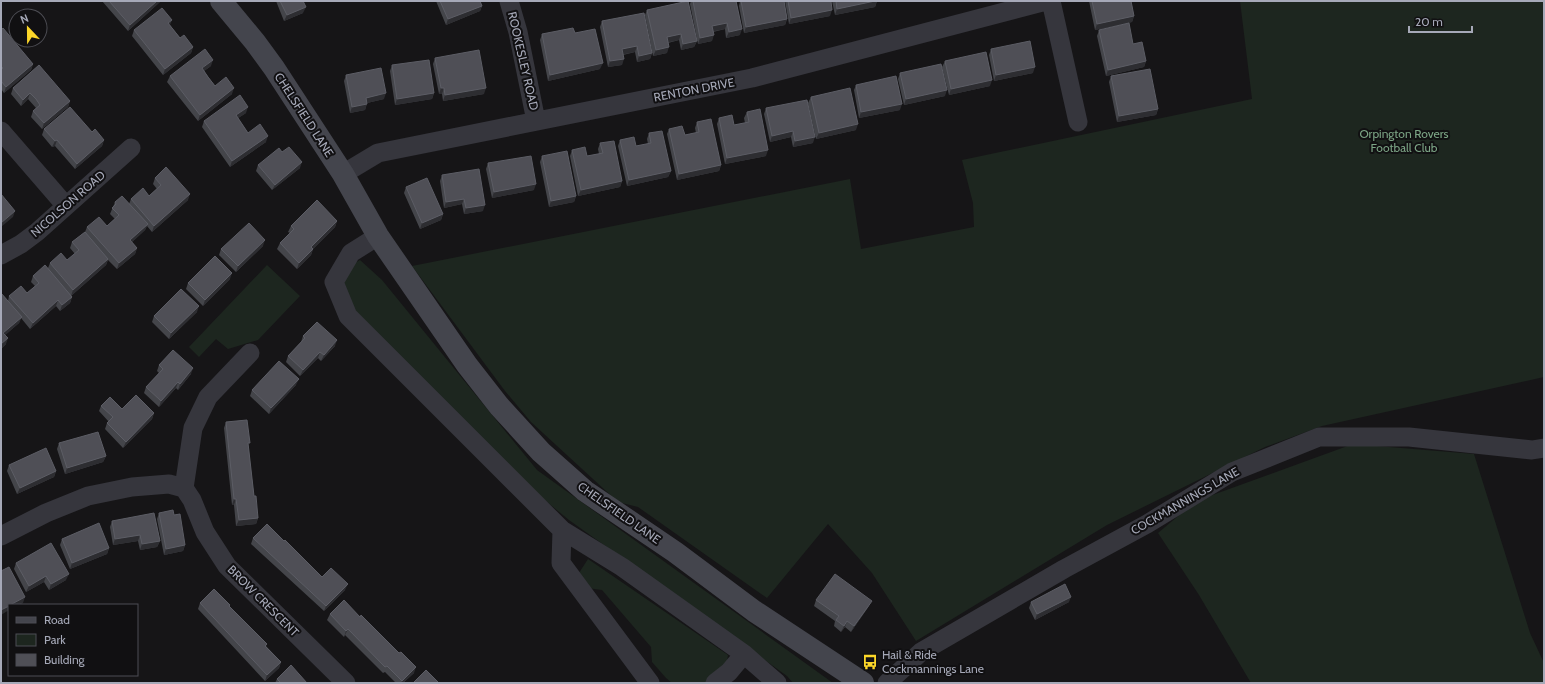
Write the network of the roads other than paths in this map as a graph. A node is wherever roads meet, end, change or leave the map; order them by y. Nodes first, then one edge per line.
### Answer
1 (221, 1) edge
2 (509, 1) edge
3 (1046, 1) edge
4 (1051, 1) edge
5 (536, 121) junction
6 (1078, 122) dead end
7 (1, 131) edge
8 (131, 148) dead end
9 (343, 174) junction
10 (66, 206) junction
11 (378, 236) junction
12 (1, 255) edge
13 (250, 353) dead end
14 (1544, 448) edge
15 (184, 488) junction
16 (562, 530) junction
17 (1, 536) edge
18 (744, 654) junction
19 (346, 683) edge
20 (650, 683) edge
21 (715, 683) edge
22 (777, 683) edge
23 (863, 683) edge
24 (887, 683) edge

1 - 9 street, CHELSFIELD LANE
2 - 5 street, ROOKESLEY ROAD
3 - 5 street, RENTON DRIVE
4 - 6 street
5 - 9 street, RENTON DRIVE
7 - 10 street
8 - 10 street, NICOLSON ROAD
9 - 11 street, CHELSFIELD LANE
10 - 12 street, NICOLSON ROAD
11 - 16 street
11 - 23 street, CHELSFIELD LANE
13 - 15 street
14 - 24 street, COCKMANNINGS LANE
15 - 17 street
15 - 19 street, BROW CRESCENT
16 - 18 street
16 - 20 street
18 - 21 street
18 - 22 street

